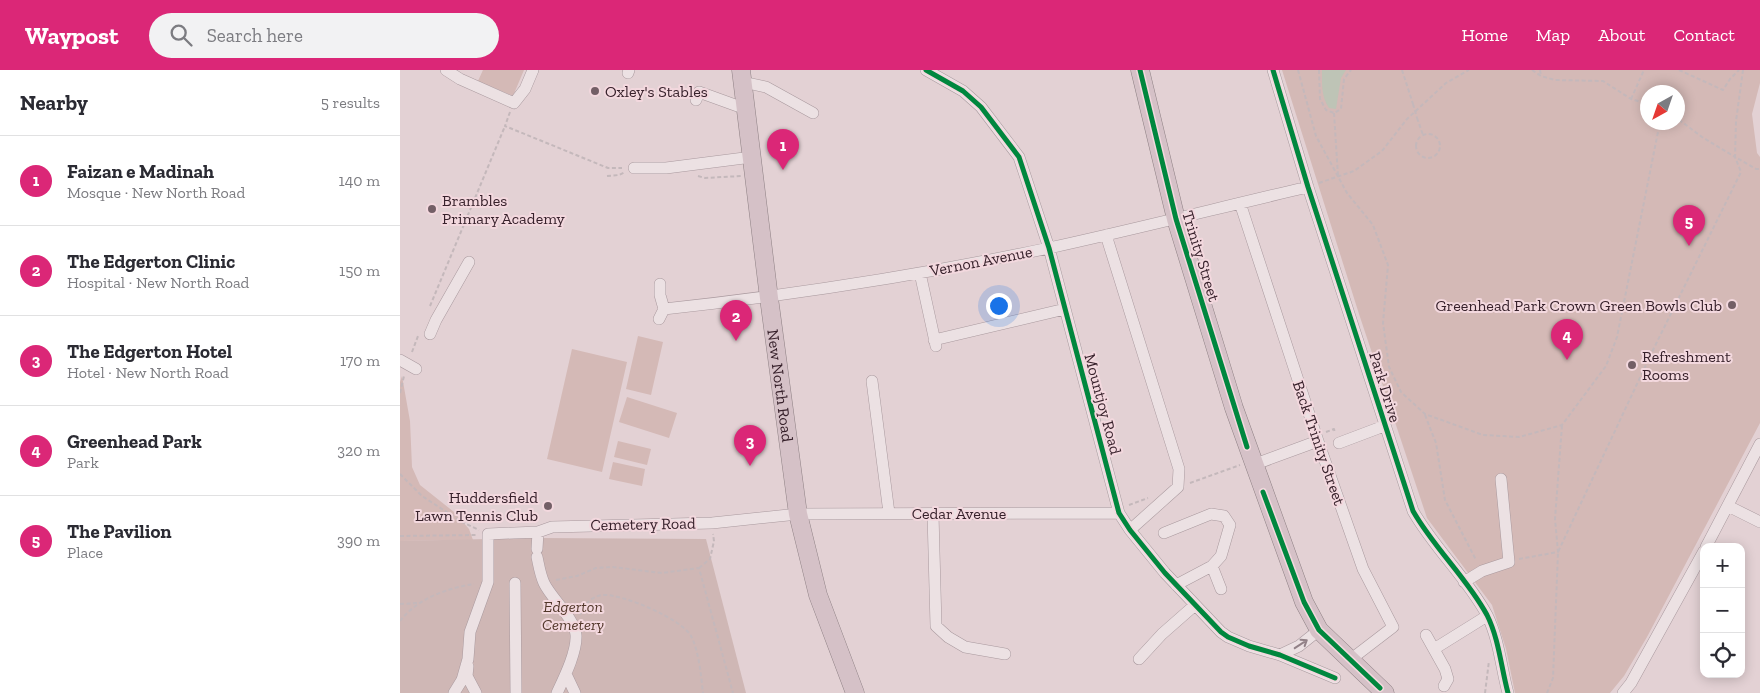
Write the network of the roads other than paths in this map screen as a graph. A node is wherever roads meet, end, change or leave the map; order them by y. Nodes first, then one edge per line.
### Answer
1 (446, 70) edge
2 (533, 70) edge
3 (926, 70) edge
4 (1140, 70) edge
5 (1273, 70) edge
6 (742, 76) edge
7 (696, 100) dead end
8 (746, 109) junction
9 (813, 113) dead end
10 (752, 157) junction
11 (634, 168) road end
12 (1308, 187) junction
13 (1240, 203) junction
14 (1176, 219) junction
15 (1106, 235) junction
16 (1049, 248) junction
17 (469, 262) dead end
18 (920, 273) junction
19 (660, 284) dead end
20 (769, 298) junction
21 (1065, 309) junction
22 (425, 332) road end
23 (872, 381) dead end
24 (1384, 426) junction
25 (1318, 441) junction
26 (1339, 443) dead end
27 (1760, 444) edge
28 (1253, 463) junction
29 (1501, 479) dead end
30 (1728, 506) junction
31 (889, 513) junction
32 (1119, 513) junction
33 (798, 514) junction
34 (933, 514) junction
35 (1760, 522) edge
36 (1130, 530) junction
37 (538, 532) junction
38 (1164, 533) dead end
39 (1708, 543) edge
40 (1700, 558) edge
41 (1212, 566) junction
42 (515, 582) dead end
43 (1464, 582) junction
44 (1176, 585) junction
45 (1221, 589) dead end
46 (1195, 605) junction
47 (1487, 616) junction
48 (1319, 630) junction
49 (1426, 636) dead end
50 (1434, 649) junction
51 (1005, 654) dead end
52 (1280, 654) junction
53 (468, 659) junction
54 (1140, 659) dead end
55 (1350, 660) junction
56 (566, 674) junction
57 (1335, 678) dead end
58 (1444, 686) dead end
59 (454, 693) edge
60 (476, 693) edge
61 (516, 693) edge
62 (557, 693) edge
63 (575, 693) edge
64 (855, 693) edge
65 (1385, 693) edge
66 (1508, 693) edge
67 (1623, 693) edge

1 - 2 street
3 - 16 street, Mountjoy Road
4 - 14 highway, Trinity Street
5 - 12 street, Park Drive
6 - 8 highway, New North Road
6 - 9 street
7 - 8 street
8 - 10 highway, New North Road
10 - 11 street
10 - 20 highway, New North Road
12 - 13 street, Vernon Avenue
12 - 24 street, Park Drive
13 - 14 street, Vernon Avenue
13 - 25 street, Back Trinity Street
14 - 15 street, Vernon Avenue
14 - 28 highway, Trinity Street
15 - 16 street, Vernon Avenue
15 - 36 street
16 - 18 street, Vernon Avenue
16 - 21 street, Mountjoy Road
17 - 22 street
18 - 20 street, Vernon Avenue
18 - 21 street
19 - 20 street, Vernon Avenue
20 - 33 highway, New North Road
21 - 32 street, Mountjoy Road
23 - 31 street
24 - 26 street
24 - 43 street, Park Drive
25 - 28 street
25 - 55 street, Back Trinity Street
27 - 30 street
28 - 48 highway, Trinity Street
29 - 43 street
30 - 35 street
30 - 39 street
31 - 33 street, Cedar Avenue
31 - 34 street, Cedar Avenue
32 - 34 street, Cedar Avenue
32 - 36 street, Mountjoy Road
33 - 37 street, Cemetery Road
33 - 64 highway, New North Road
34 - 51 street
36 - 44 street, Mountjoy Road
37 - 53 street, Cemetery Road
37 - 56 street
38 - 41 street
40 - 67 street
41 - 44 street
41 - 45 street
42 - 61 street
43 - 47 street, Park Drive
44 - 46 street, Mountjoy Road
46 - 52 street, Mountjoy Road
46 - 54 street
47 - 50 street
47 - 66 street, Park Drive
52 -> 48 street
48 - 55 highway, Trinity Street
49 - 50 street
50 - 58 street
52 - 57 street, Mountjoy Road
53 - 59 street
53 - 60 street
55 - 65 highway, Trinity Street
56 - 62 street
56 - 63 street

